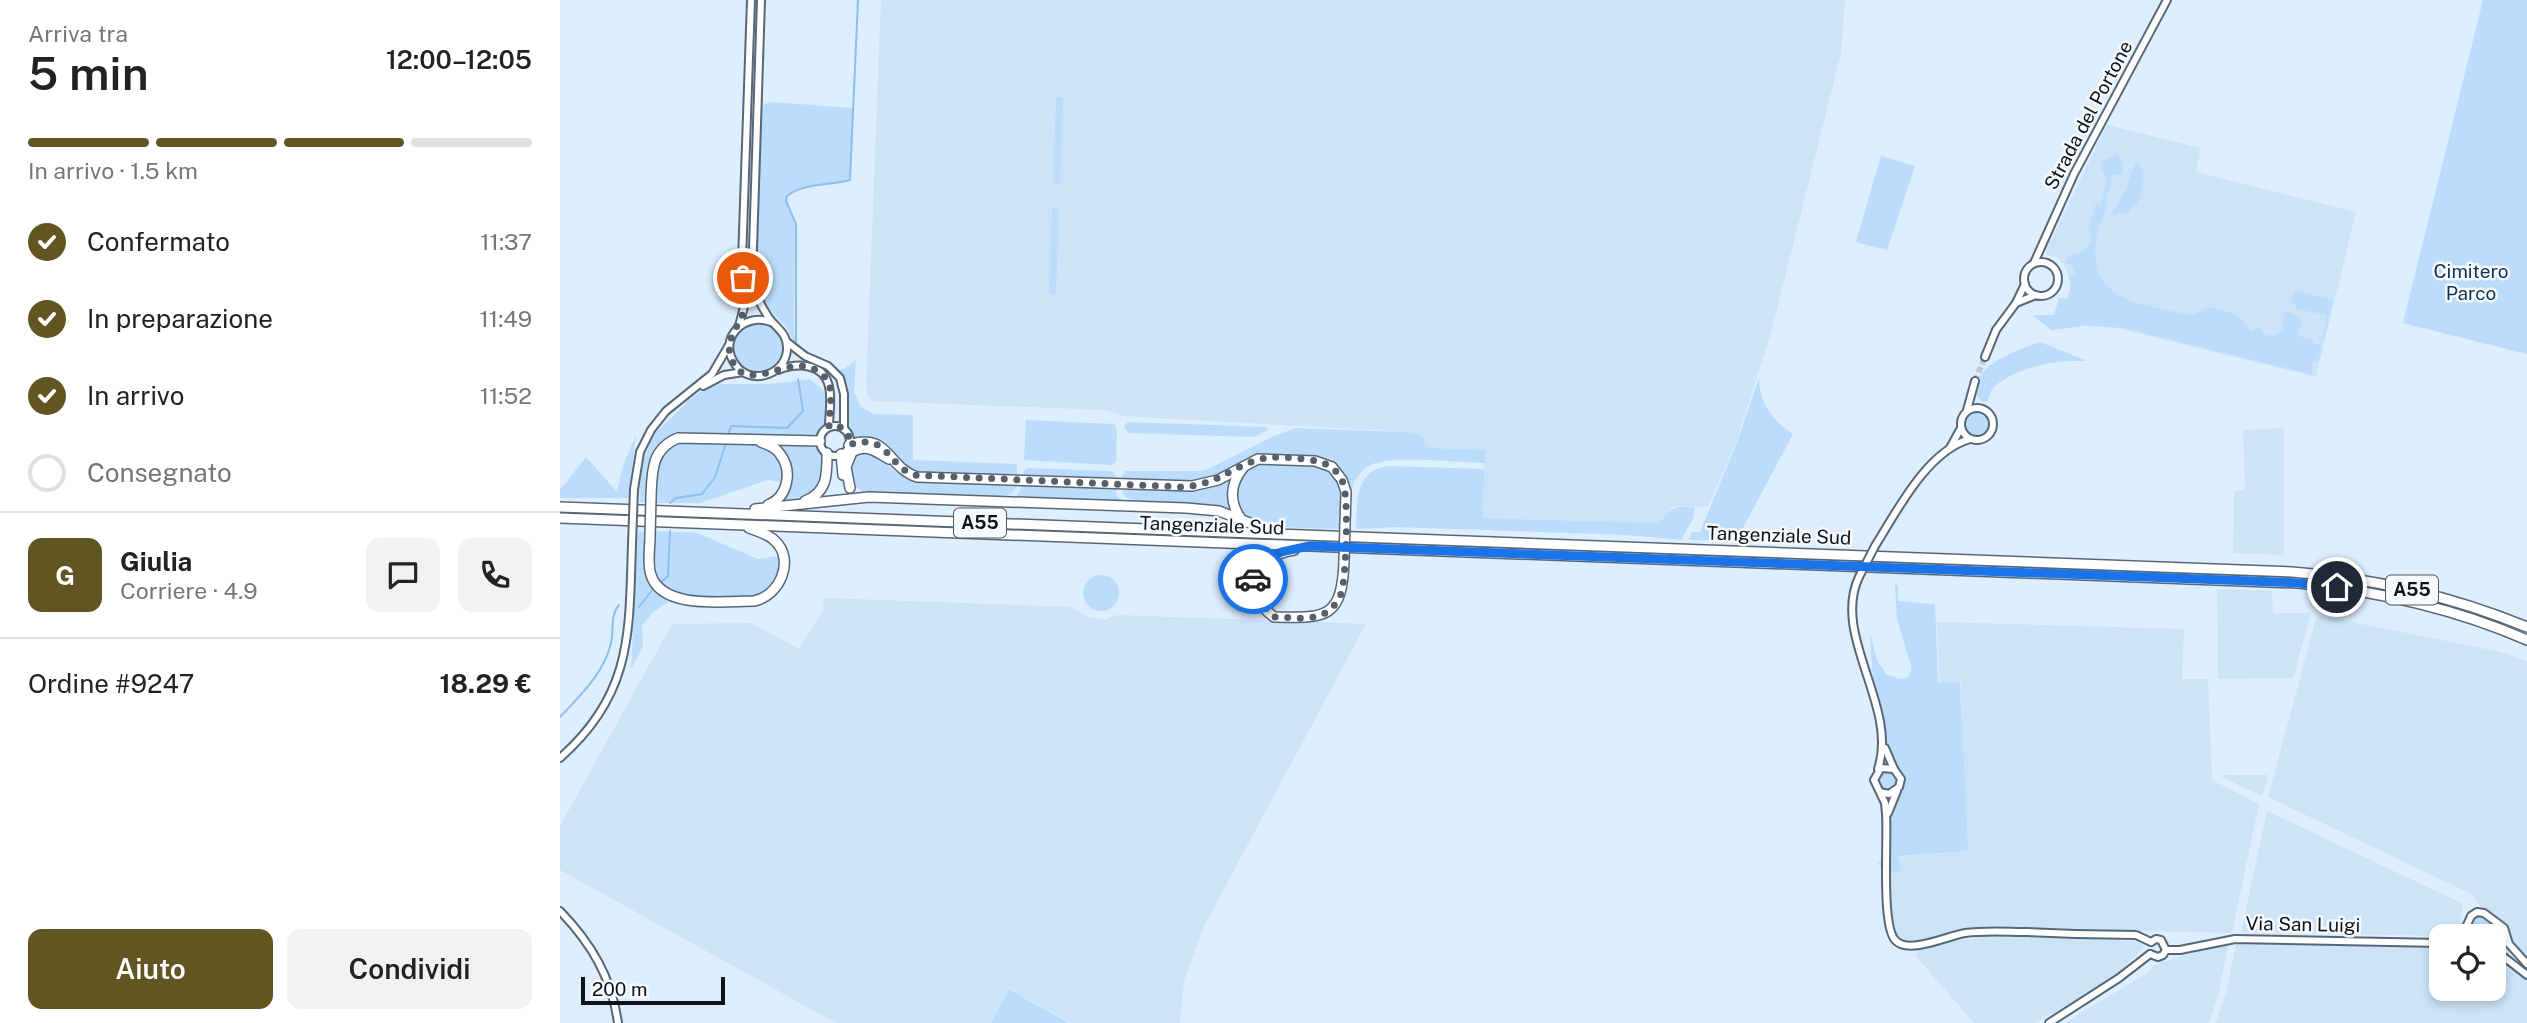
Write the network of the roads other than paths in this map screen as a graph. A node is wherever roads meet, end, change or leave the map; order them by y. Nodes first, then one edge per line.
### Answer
1 (751, 0) edge
2 (761, 0) edge
3 (2167, 0) edge
4 (2042, 247) junction
5 (2034, 263) junction
6 (2047, 263) junction
7 (2025, 284) junction
8 (2036, 295) junction
9 (2016, 303) junction
10 (771, 322) junction
11 (739, 326) junction
12 (787, 342) junction
13 (729, 345) junction
14 (1985, 357) tunnel mouth
15 (776, 370) junction
16 (743, 372) junction
17 (686, 396) junction
18 (1984, 409) junction
19 (1966, 412) junction
20 (829, 427) junction
21 (1961, 428) junction
22 (844, 429) junction
23 (1970, 439) junction
24 (757, 440) junction
25 (820, 441) junction
26 (849, 445) junction
27 (1947, 452) junction
28 (827, 453) junction
29 (841, 454) junction
30 (894, 460) junction
31 (1245, 466) junction
32 (850, 488) junction
33 (869, 497) junction
34 (794, 504) junction
35 (560, 507) edge
36 (755, 509) junction
37 (716, 513) junction
38 (560, 518) edge
39 (1242, 520) junction
40 (741, 524) junction
41 (1282, 534) junction
42 (1310, 546) junction
43 (2527, 627) edge
44 (2527, 640) edge
45 (1883, 744) junction
46 (560, 758) edge
47 (1894, 769) junction
48 (1878, 771) junction
49 (1896, 791) junction
50 (1880, 792) junction
51 (1887, 822) junction
52 (560, 911) edge
53 (2467, 924) edge
54 (2499, 924) edge
55 (2506, 937) edge
56 (2507, 941) joint
57 (2151, 942) junction
58 (2429, 943) edge
59 (2166, 950) junction
60 (2150, 954) junction
61 (2506, 959) edge
62 (2527, 964) edge
63 (2527, 975) edge
64 (618, 1023) edge
65 (2049, 1023) edge

1 - 11 street
2 - 10 street
3 - 4 street, Strada del Portone
4 - 5 street, Strada del Portone
4 - 6 street
5 - 6 street
5 - 7 street
6 - 8 street
7 - 8 street
7 - 9 street
8 - 9 street
9 - 14 street
10 - 11 street
10 - 12 street
11 - 13 street
12 - 15 street
12 - 22 street
13 - 16 street
13 - 17 street
15 - 16 street
15 - 20 street
16 - 17 street
17 - 46 street, bridge
18 - 19 street
18 - 19 street
18 - 23 street
19 - 21 street
20 - 22 street
20 - 25 street
21 - 23 street
21 - 27 street
22 - 26 street
23 - 27 street
24 - 25 highway
24 - 36 highway
24 - 40 highway, bridge
25 - 28 street
26 - 29 street
26 - 30 highway
27 - 45 street, bridge
28 - 29 street
28 - 34 highway
29 - 32 highway
30 - 31 highway
30 - 32 highway
31 - 39 highway
31 - 42 highway, bridge
32 - 33 highway
33 - 34 highway
33 - 39 highway
34 - 36 highway
35 - 37 highway, Tangenziale Sud / A55
36 - 37 highway
37 - 41 highway, Tangenziale Sud / A55
38 - 40 highway, Tangenziale Sud / A55
39 - 41 highway
40 - 42 highway, Tangenziale Sud / A55
41 - 43 highway, Tangenziale Sud / A55
42 - 44 highway, Tangenziale Sud / A55
45 - 47 street
45 - 48 street
47 - 48 street
47 - 49 street
48 - 50 street
49 - 50 street
49 - 51 street
50 - 51 street
51 - 57 street
52 - 64 street
53 - 54 street
55 - 56 street
56 - 62 street
57 - 59 street
57 - 60 street
58 - 59 street, Via San Luigi
59 - 60 street, Via San Luigi
60 - 65 street, Via San Luigi
61 - 63 street

